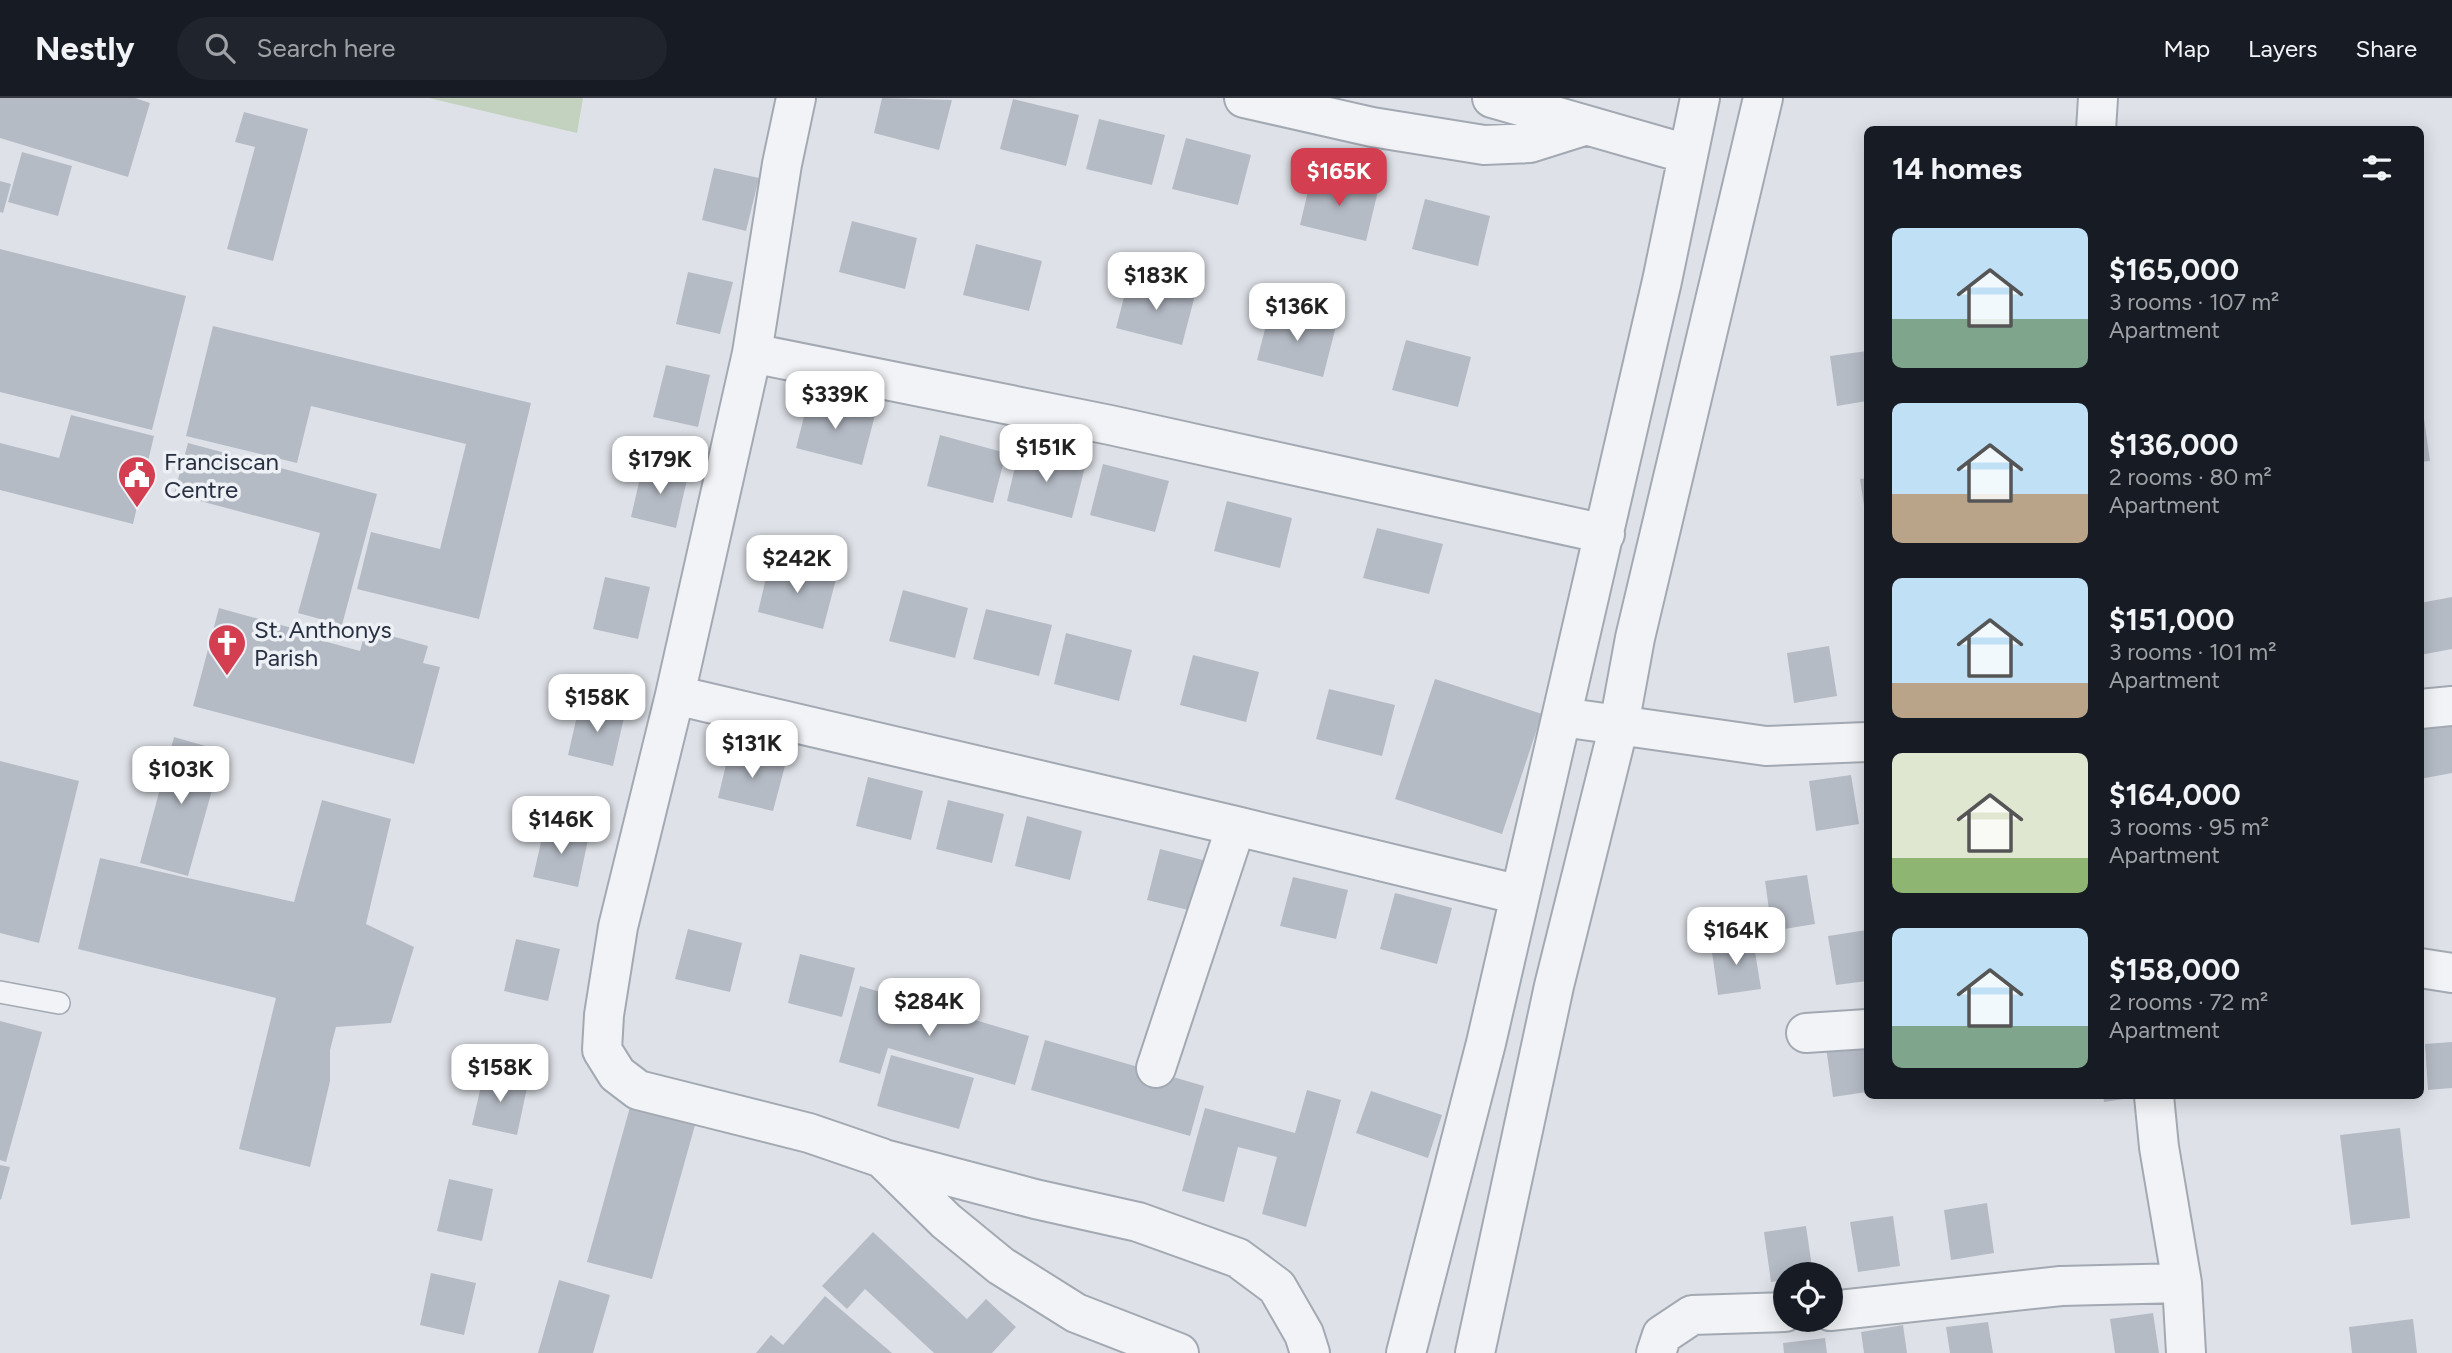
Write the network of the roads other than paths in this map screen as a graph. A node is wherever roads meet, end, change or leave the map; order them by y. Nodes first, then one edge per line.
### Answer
1 (796, 98) edge
2 (1244, 98) edge
3 (1492, 98) edge
4 (1700, 98) edge
5 (1763, 98) edge
6 (2098, 98) edge
7 (1584, 126) junction
8 (2096, 126) edge
9 (1688, 154) junction
10 (752, 353) junction
11 (1640, 377) junction
12 (1695, 386) junction
13 (1605, 534) junction
14 (675, 695) junction
15 (2452, 706) edge
16 (2424, 709) edge
17 (1562, 716) junction
18 (1619, 725) junction
19 (1864, 742) edge
20 (1236, 826) junction
21 (1520, 895) junction
22 (2424, 969) edge
23 (2452, 973) edge
24 (0, 992) edge
25 (59, 1003) dead end
26 (1864, 1029) edge
27 (1806, 1033) dead end
28 (1486, 1043) junction
29 (1538, 1056) junction
30 (1156, 1068) dead end
31 (2154, 1099) edge
32 (882, 1158) junction
33 (2182, 1283) junction
34 (1843, 1310) edge
35 (1773, 1312) edge
36 (1179, 1353) edge
37 (1310, 1353) edge
38 (1406, 1353) edge
39 (1475, 1353) edge
40 (1656, 1353) edge
41 (2186, 1353) edge

1 - 10 street
2 - 7 street
3 - 7 street
4 - 9 street
5 - 12 street
6 - 8 street
7 - 9 street
9 - 11 street
10 - 13 street
10 - 14 street
11 - 12 street
11 - 13 street
12 - 18 street
13 - 17 street
14 - 20 street
14 - 32 street
15 - 16 street
17 - 18 street
17 - 21 street
18 - 19 street
18 - 29 street
20 - 21 street
20 - 30 street
21 - 28 street
22 - 23 street
24 - 25 lane
26 - 27 street
28 - 29 street
28 - 38 street
29 - 39 street
31 - 33 street
32 - 36 street
32 - 37 street
33 - 34 street
33 - 41 street
35 - 40 street

